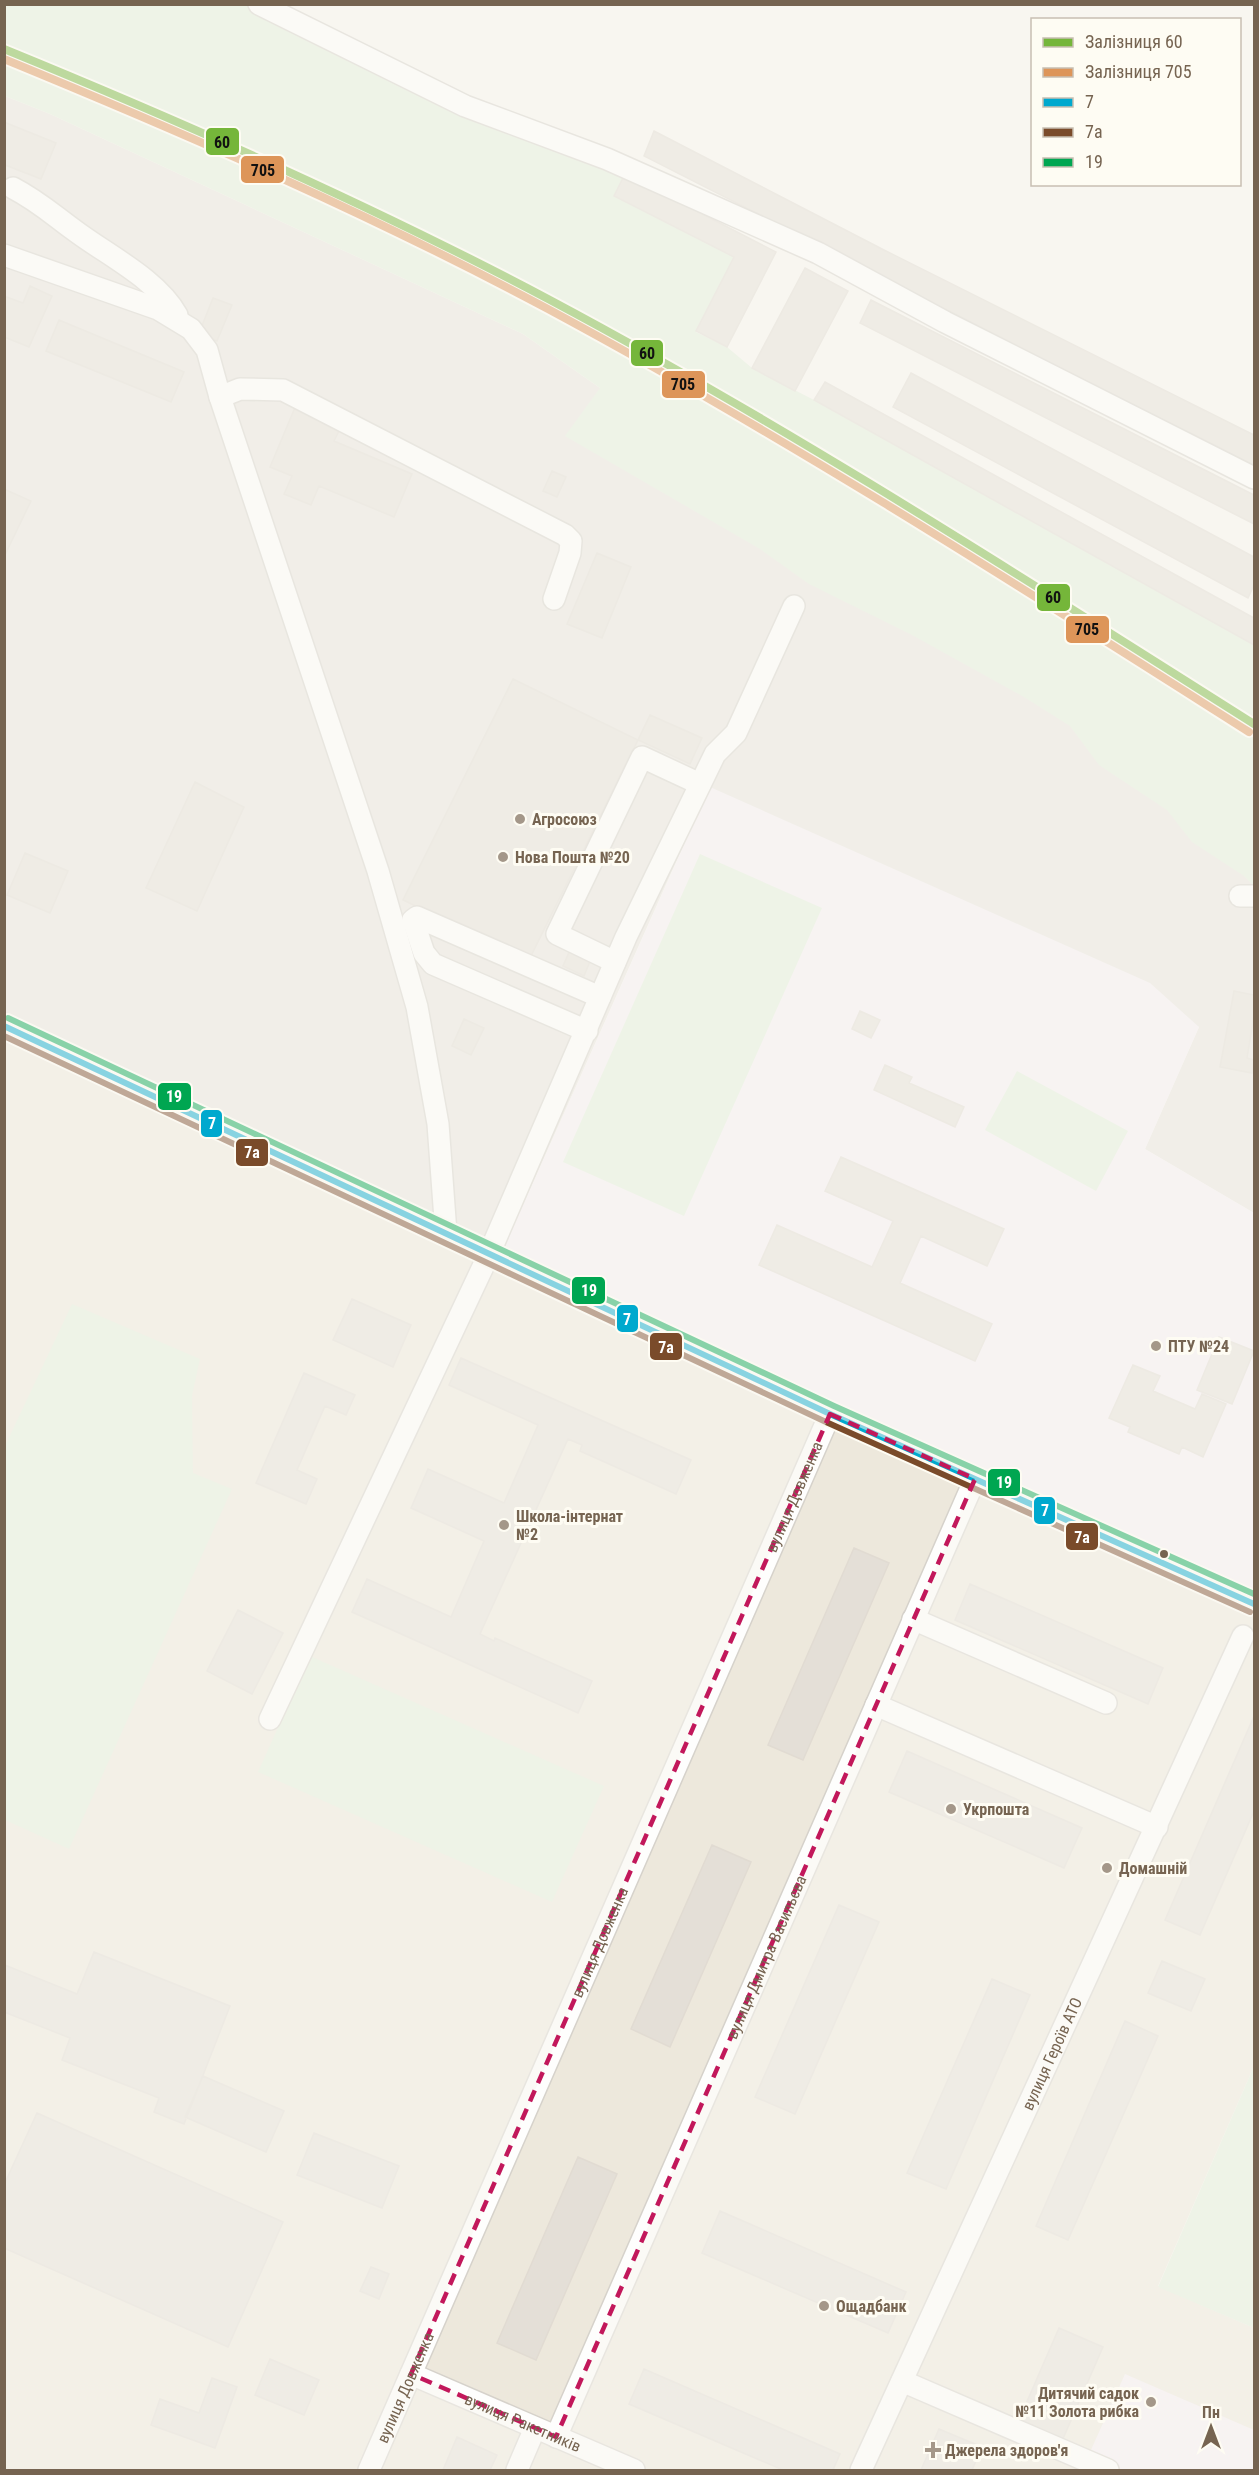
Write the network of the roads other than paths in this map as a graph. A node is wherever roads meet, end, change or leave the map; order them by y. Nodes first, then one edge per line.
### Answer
1 (259, 4) edge
2 (13, 188) dead end
3 (4, 255) edge
4 (182, 324) junction
5 (220, 397) junction
6 (1254, 478) edge
7 (554, 599) dead end
8 (794, 606) dead end
9 (700, 784) junction
10 (615, 962) junction
11 (600, 997) junction
12 (4, 1026) edge
13 (587, 1030) junction
14 (446, 1233) junction
15 (489, 1254) junction
16 (830, 1414) junction
17 (975, 1479) junction
18 (1254, 1604) edge
19 (913, 1619) junction
20 (1243, 1636) dead end
21 (1106, 1702) dead end
22 (876, 1705) junction
23 (270, 1719) dead end
24 (1157, 1827) junction
25 (411, 2374) junction
26 (902, 2381) junction
27 (535, 2427) junction
28 (556, 2437) junction
29 (369, 2470) edge
30 (518, 2470) edge
31 (634, 2470) edge
32 (861, 2470) edge
33 (1108, 2470) edge

1 - 6 street
2 - 4 street
3 - 4 street
4 - 5 street
5 - 7 street
5 - 14 street
8 - 9 street
9 - 10 street
9 - 10 street
10 - 11 street
11 - 13 street
11 - 13 street
12 - 14 street
13 - 15 street
14 - 15 street
15 - 16 street
15 - 23 street
16 - 17 street
16 - 25 street, вулиця Довженка
17 - 18 street
17 - 19 street, вулиця Дмитра Васильєва
19 - 21 street
19 - 22 street, вулиця Дмитра Васильєва
20 - 24 street, вулиця Героїв АТО
22 - 24 street
22 - 28 street, вулиця Дмитра Васильєва
24 - 26 street, вулиця Героїв АТО
25 - 27 street, вулиця Ракетників
25 - 29 street, вулиця Довженка
26 - 32 street, вулиця Героїв АТО
26 - 33 street
27 - 28 street, вулиця Ракетників
27 - 30 street
28 - 31 street, вулиця Ракетників

